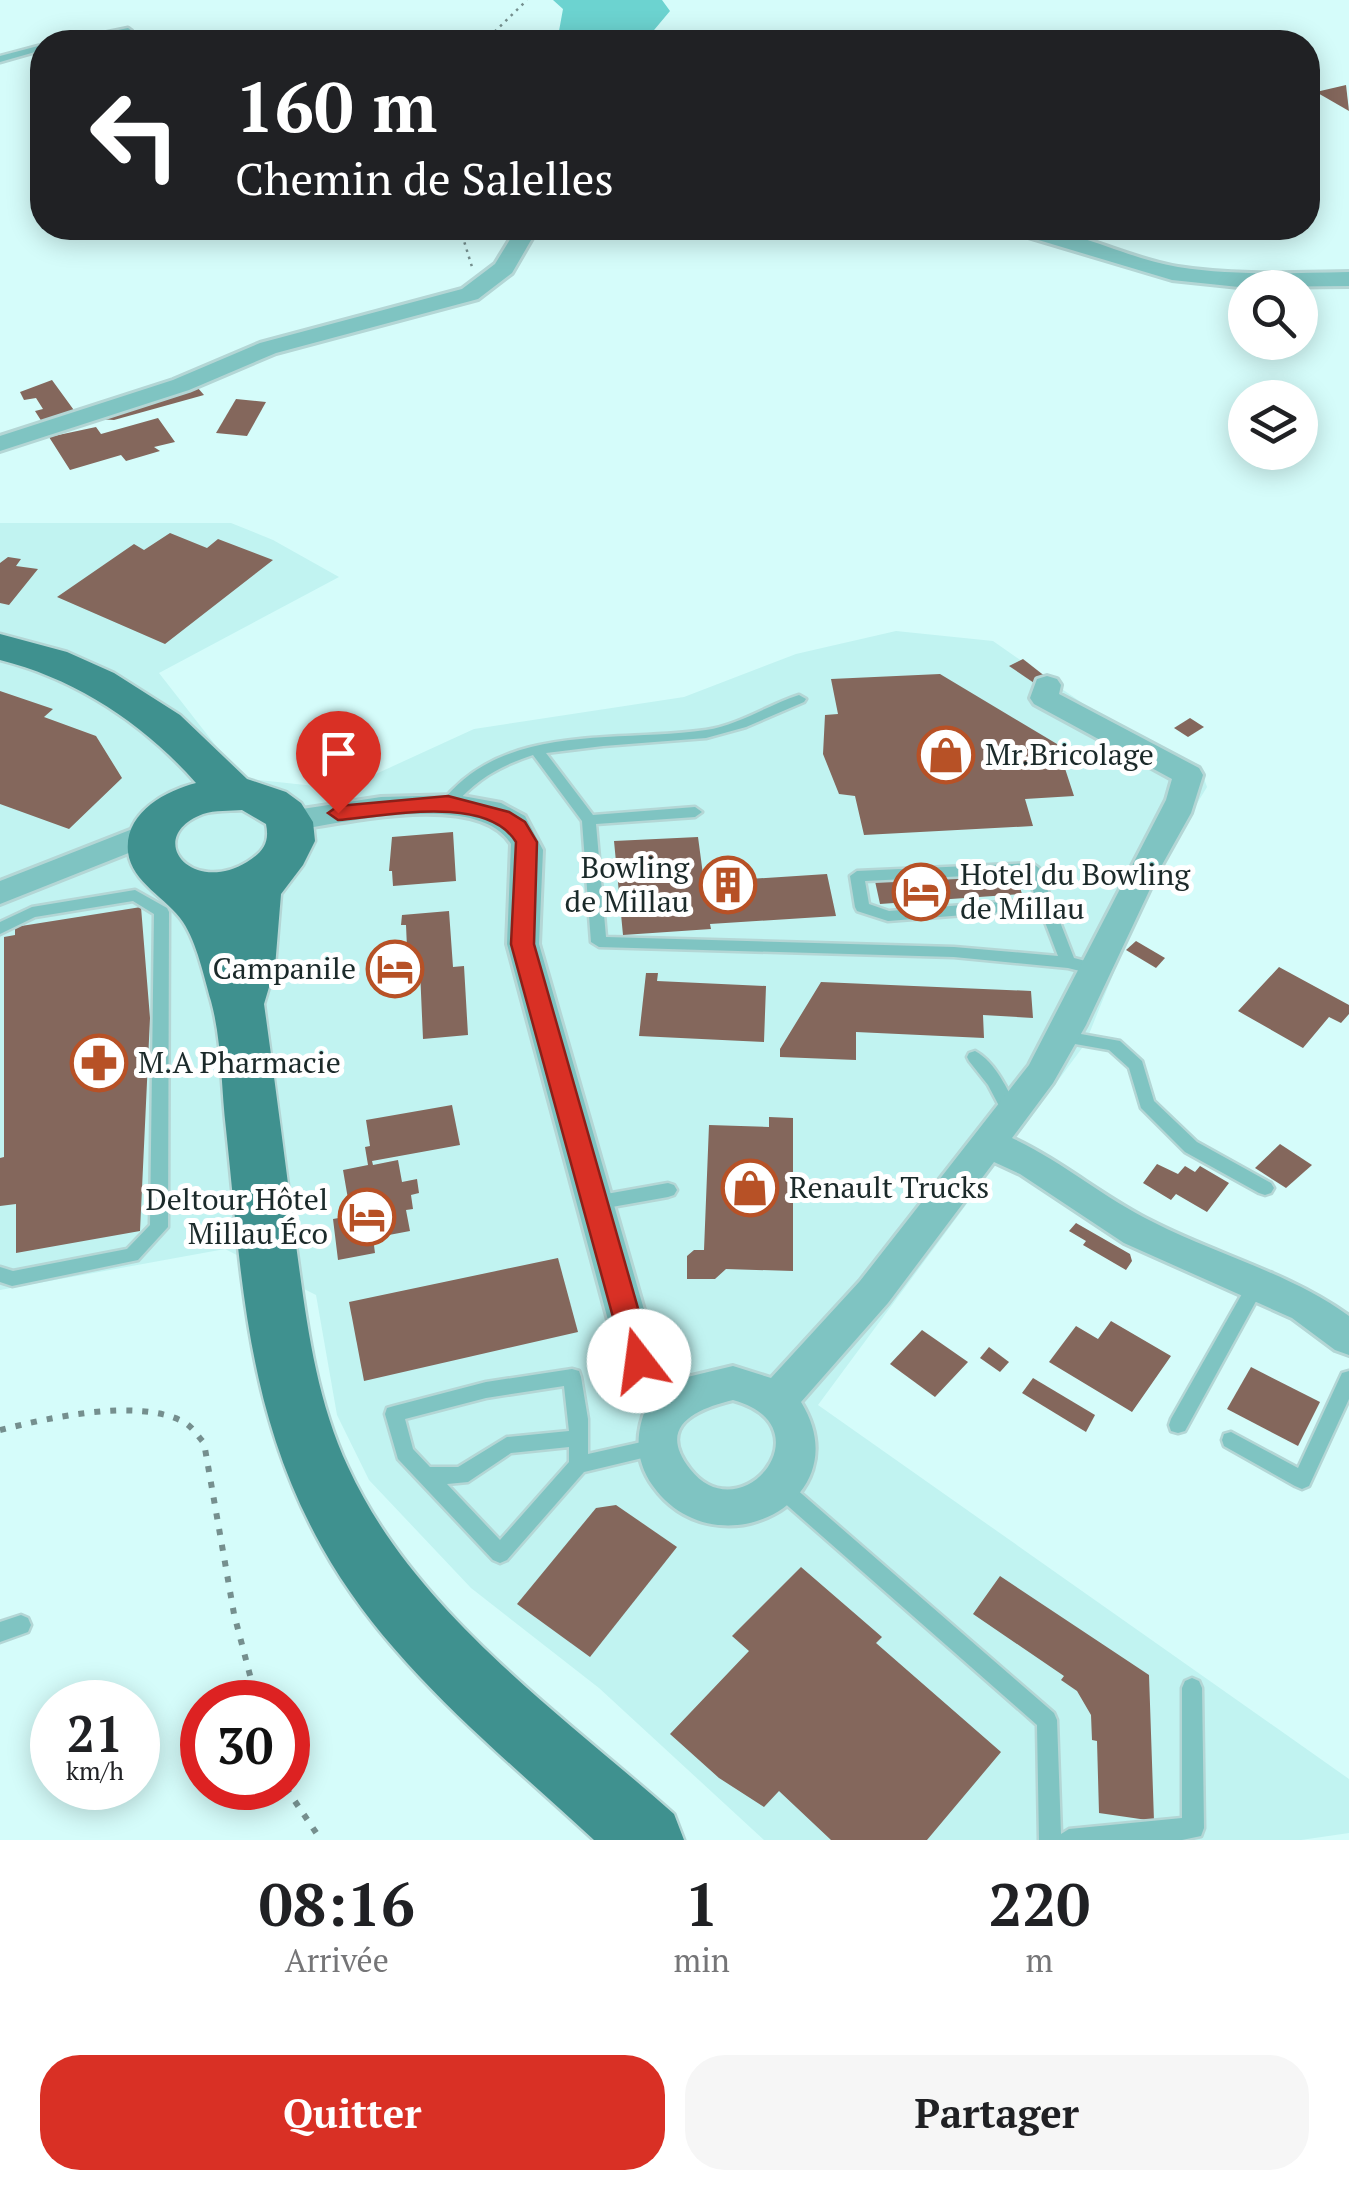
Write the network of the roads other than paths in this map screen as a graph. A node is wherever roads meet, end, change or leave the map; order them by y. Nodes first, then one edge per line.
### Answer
1 (30, 51) edge
2 (0, 59) edge
3 (520, 240) edge
4 (1063, 240) edge
5 (1349, 278) edge
6 (0, 444) edge
7 (0, 647) edge
8 (1047, 686) dead end
9 (799, 699) dead end
10 (156, 722) junction
11 (538, 752) junction
12 (233, 793) junction
13 (448, 803) junction
14 (695, 812) dead end
15 (589, 820) junction
16 (282, 843) junction
17 (162, 849) junction
18 (0, 894) edge
19 (1046, 903) junction
20 (0, 929) edge
21 (1082, 966) junction
22 (238, 1004) junction
23 (1064, 1037) junction
24 (976, 1056) dead end
25 (1001, 1129) junction
26 (1265, 1188) dead end
27 (668, 1190) dead end
28 (595, 1203) junction
29 (0, 1274) edge
30 (1257, 1283) junction
31 (1349, 1338) edge
32 (1349, 1379) edge
33 (776, 1402) junction
34 (670, 1406) junction
35 (1178, 1425) dead end
36 (579, 1438) junction
37 (1231, 1440) dead end
38 (655, 1447) junction
39 (578, 1465) junction
40 (424, 1475) junction
41 (780, 1488) junction
42 (1192, 1688) dead end
43 (648, 1840) edge
44 (1050, 1840) edge
45 (1069, 1840) edge

1 - 2 lane
3 - 6 street
4 - 5 street
7 - 10 main road
8 - 21 street
9 - 11 lane
10 - 12 main road
10 - 17 main road
11 - 13 lane
11 - 15 lane
12 - 16 main road
12 - 17 main road
13 - 16 street
13 - 28 street
14 - 15 lane
15 - 21 lane
16 - 17 main road
16 - 22 main road
17 - 18 street
17 - 22 main road
19 - 19 lane
19 - 21 lane
20 - 29 lane
21 - 23 street
22 - 43 main road
23 - 25 street
23 - 26 lane
24 - 25 lane
25 - 30 street
25 - 33 street
27 - 28 lane
28 - 34 street
30 - 31 street
30 - 35 lane
32 - 37 lane
33 - 34 street
33 - 41 street
34 - 38 street
36 - 39 lane
36 - 40 lane
36 - 40 lane
38 - 39 lane
38 - 41 street
39 - 40 lane
41 - 44 lane
42 - 45 lane

